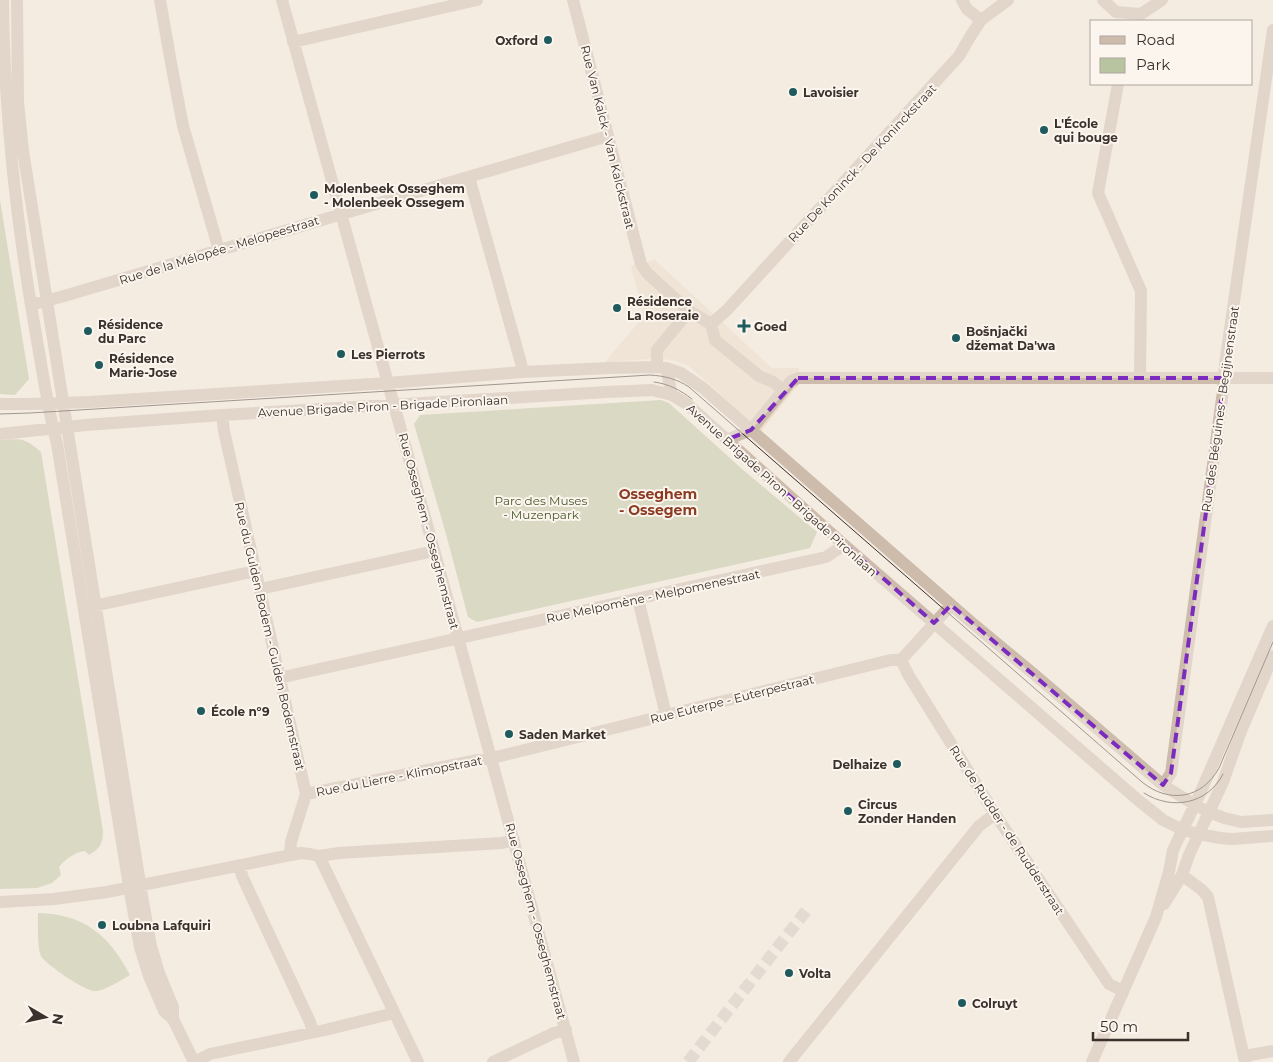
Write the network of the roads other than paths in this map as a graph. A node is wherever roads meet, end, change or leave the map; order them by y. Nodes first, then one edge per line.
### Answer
1 (3, 0) edge
2 (17, 0) edge
3 (160, 0) edge
4 (282, 0) edge
5 (476, 0) edge
6 (573, 0) edge
7 (962, 0) edge
8 (1008, 0) edge
9 (1103, 0) edge
10 (1162, 0) edge
11 (1118, 17) edge
12 (1138, 18) edge
13 (981, 20) junction
14 (1273, 30) edge
15 (17, 35) junction
16 (4, 36) junction
17 (293, 42) junction
18 (1118, 85) edge
19 (608, 136) junction
20 (469, 177) junction
21 (342, 214) junction
22 (219, 250) junction
23 (46, 301) junction
24 (31, 305) junction
25 (689, 311) junction
26 (711, 324) junction
27 (662, 368) junction
28 (522, 372) junction
29 (1140, 378) junction
30 (1224, 378) junction
31 (1273, 378) edge
32 (388, 383) junction
33 (784, 390) junction
34 (672, 395) junction
35 (63, 403) junction
36 (0, 404) edge
37 (48, 404) junction
38 (394, 406) junction
39 (222, 415) junction
40 (66, 427) junction
41 (53, 429) junction
42 (751, 430) junction
43 (0, 434) edge
44 (726, 440) junction
45 (842, 544) junction
46 (434, 551) junction
47 (255, 571) junction
48 (260, 589) junction
49 (638, 599) junction
50 (951, 605) junction
51 (90, 607) junction
52 (934, 624) junction
53 (1273, 626) edge
54 (458, 638) junction
55 (1273, 656) edge
56 (901, 660) junction
57 (279, 678) junction
58 (666, 715) junction
59 (492, 758) junction
60 (1163, 785) junction
61 (306, 794) junction
62 (1195, 805) junction
63 (1209, 812) junction
64 (995, 814) junction
65 (1273, 820) edge
66 (1183, 830) junction
67 (1199, 834) junction
68 (1273, 836) edge
69 (514, 840) junction
70 (290, 854) junction
71 (319, 856) junction
72 (240, 865) junction
73 (1182, 875) junction
74 (135, 886) junction
75 (0, 902) edge
76 (1156, 917) junction
77 (1123, 991) junction
78 (394, 1013) junction
79 (566, 1030) junction
80 (313, 1032) junction
81 (1273, 1050) edge
82 (1245, 1059) edge
83 (194, 1062) edge
84 (418, 1062) edge
85 (493, 1062) edge
86 (574, 1062) edge
87 (790, 1062) edge
88 (1092, 1062) edge

1 - 16 street
2 - 15 street
3 - 22 street
4 - 17 street, Rue Osseghem - Osseghemstraat
5 - 17 street
6 - 19 street, Rue Van Kalck - Van Kalckstraat
7 - 13 street
8 - 13 street, Rue De Koninck - De Koninckstraat
9 - 11 street
10 - 12 street
11 - 12 street
13 - 26 street, Rue De Koninck - De Koninckstraat
14 - 30 street, Rue des Béguines - Begijnenstraat
15 - 16 street
15 - 23 street
16 - 24 street
17 - 21 street, Rue Osseghem - Osseghemstraat
18 - 29 street
19 - 20 street, Rue de la Mélopée - Melopeestraat
19 - 25 street, Rue Van Kalck - Van Kalckstraat
20 - 21 street, Rue de la Mélopée - Melopeestraat
20 - 28 street
21 - 22 street, Rue de la Mélopée - Melopeestraat
21 - 32 street, Rue Osseghem - Osseghemstraat
22 - 23 street, Rue de la Mélopée - Melopeestraat
23 - 24 street, Rue de la Mélopée - Melopeestraat
23 - 35 street
24 - 37 street
25 - 26 street
25 - 27 street
26 - 33 street
27 - 28 street, Avenue Brigade Piron - Brigade Pironlaan
27 - 34 street
27 - 42 street, Avenue Brigade Piron - Brigade Pironlaan
28 - 32 street, Avenue Brigade Piron - Brigade Pironlaan
29 - 30 street
29 - 33 street
30 - 31 street
30 - 60 street, Rue des Béguines - Begijnenstraat
32 - 35 street, Avenue Brigade Piron - Brigade Pironlaan
32 - 38 street, Rue Osseghem - Osseghemstraat
33 - 42 street
34 - 38 street, Avenue Brigade Piron - Brigade Pironlaan
34 - 44 street, Avenue Brigade Piron - Brigade Pironlaan
35 - 37 street, Avenue Brigade Piron - Brigade Pironlaan
35 - 40 street
36 - 37 street, Avenue Brigade Piron - Brigade Pironlaan
37 - 41 street
38 - 39 street, Avenue Brigade Piron - Brigade Pironlaan
38 - 46 street, Rue Osseghem - Osseghemstraat
39 - 40 street, Avenue Brigade Piron - Brigade Pironlaan
39 - 47 street, Rue du Gulden Bodem - Gulden Bodemstraat
40 - 41 street, Avenue Brigade Piron - Brigade Pironlaan
40 - 51 street
41 - 43 street, Avenue Brigade Piron - Brigade Pironlaan
41 - 51 street
42 - 44 street
42 - 50 street, Avenue Brigade Piron - Brigade Pironlaan
44 - 45 street, Avenue Brigade Piron - Brigade Pironlaan
45 - 49 street, Rue Melpomène - Melpomenestraat
45 - 52 street, Avenue Brigade Piron - Brigade Pironlaan
46 - 48 street
46 - 54 street, Rue Osseghem - Osseghemstraat
47 - 48 street, Rue du Gulden Bodem - Gulden Bodemstraat
47 - 51 street
48 - 57 street, Rue du Gulden Bodem - Gulden Bodemstraat
49 - 54 street, Rue Melpomène - Melpomenestraat
49 - 58 street
50 - 52 street
50 - 60 street, Avenue Brigade Piron - Brigade Pironlaan
51 - 74 street
52 - 56 street
52 - 66 street, Avenue Brigade Piron - Brigade Pironlaan
53 - 62 street
54 - 57 street, Rue Melpomène - Melpomenestraat
54 - 59 street, Rue Osseghem - Osseghemstraat
55 - 63 street
56 - 58 street, Rue Euterpe - Euterpestraat
56 - 64 street, Rue de Rudder - de Rudderstraat
57 - 61 street, Rue du Gulden Bodem - Gulden Bodemstraat
58 - 59 street, Rue Euterpe - Euterpestraat
59 - 61 street, Rue du Lierre - Klimopstraat
59 - 69 street, Rue Osseghem - Osseghemstraat
60 - 62 street, Avenue Brigade Piron - Brigade Pironlaan
61 - 70 street
62 - 63 street, Avenue Brigade Piron - Brigade Pironlaan
62 - 66 street
63 - 65 street, Avenue Brigade Piron - Brigade Pironlaan
63 - 67 street
64 - 77 street, Rue de Rudder - de Rudderstraat
64 - 87 street
66 - 67 street, Avenue Brigade Piron - Brigade Pironlaan
66 - 76 street
67 - 68 street, Avenue Brigade Piron - Brigade Pironlaan
67 - 73 street
69 - 71 street
69 - 79 street, Rue Osseghem - Osseghemstraat
70 - 71 street
70 - 72 street
71 - 78 street
72 - 74 street
72 - 80 street
73 - 76 street
73 - 82 street
74 - 75 street
74 - 83 street
76 - 77 street
77 - 88 street
78 - 80 street
78 - 84 street
79 - 85 street
79 - 86 street, Rue Osseghem - Osseghemstraat
80 - 83 street
81 - 82 street

